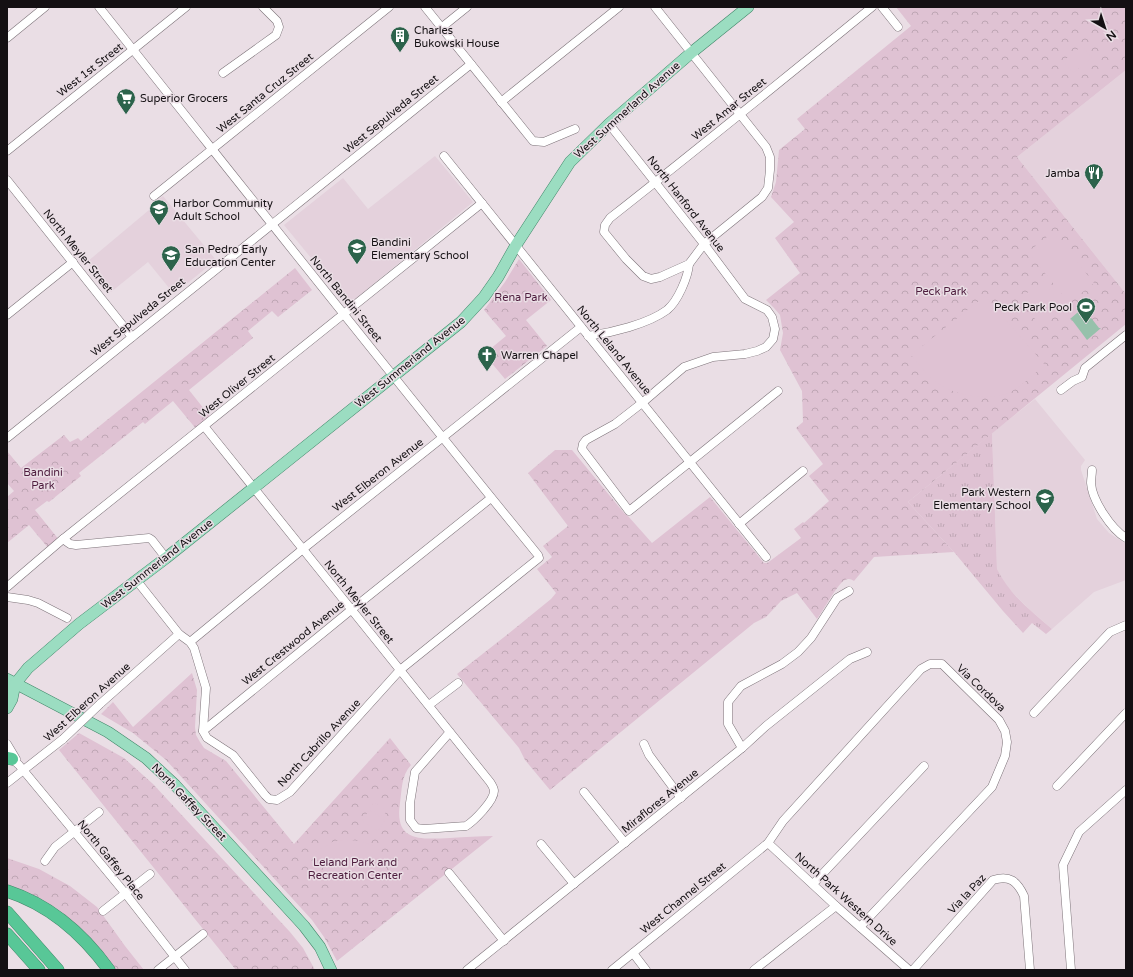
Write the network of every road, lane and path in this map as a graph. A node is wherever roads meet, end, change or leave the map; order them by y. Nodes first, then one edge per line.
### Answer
1 (45, 7) edge
2 (99, 7) edge
3 (186, 7) edge
4 (263, 7) edge
5 (389, 7) edge
6 (425, 7) edge
7 (467, 7) edge
8 (619, 7) edge
9 (656, 7) edge
10 (748, 7) edge
11 (872, 7) edge
12 (882, 7) edge
13 (898, 27) dead end
14 (441, 28) junction
15 (7, 38) edge
16 (134, 50) junction
17 (691, 53) junction
18 (471, 64) junction
19 (224, 73) dead end
20 (501, 102) junction
21 (740, 114) junction
22 (609, 124) junction
23 (575, 129) dead end
24 (214, 149) junction
25 (7, 151) edge
26 (444, 156) dead end
27 (7, 180) edge
28 (655, 182) junction
29 (154, 196) dead end
30 (482, 203) junction
31 (271, 224) junction
32 (704, 244) junction
33 (516, 245) junction
34 (73, 262) junction
35 (689, 264) junction
36 (344, 314) junction
37 (7, 315) edge
38 (581, 327) junction
39 (132, 336) junction
40 (588, 336) junction
41 (1126, 336) edge
42 (393, 376) junction
43 (1061, 390) dead end
44 (778, 391) dead end
45 (642, 403) junction
46 (204, 426) junction
47 (7, 438) edge
48 (443, 438) junction
49 (690, 462) junction
50 (1092, 470) dead end
51 (802, 471) dead end
52 (253, 488) junction
53 (491, 498) junction
54 (739, 524) junction
55 (1126, 538) edge
56 (63, 539) junction
57 (303, 549) junction
58 (766, 557) dead end
59 (166, 558) junction
60 (538, 560) joint
61 (137, 582) junction
62 (7, 587) edge
63 (849, 591) dead end
64 (7, 597) edge
65 (351, 610) junction
66 (67, 618) dead end
67 (1126, 625) edge
68 (179, 634) junction
69 (190, 642) junction
70 (867, 652) dead end
71 (400, 670) junction
72 (458, 682) dead end
73 (10, 684) edge
74 (429, 705) junction
75 (7, 708) edge
76 (1034, 713) dead end
77 (1126, 713) edge
78 (203, 731) junction
79 (450, 732) junction
80 (7, 744) edge
81 (644, 744) dead end
82 (742, 748) junction
83 (14, 761) edge
84 (924, 766) dead end
85 (7, 783) edge
86 (1057, 786) dead end
87 (1126, 790) edge
88 (584, 792) dead end
89 (681, 798) junction
90 (99, 812) dead end
91 (75, 832) junction
92 (624, 843) junction
93 (768, 843) junction
94 (541, 844) dead end
95 (45, 861) dead end
96 (449, 873) dead end
97 (150, 874) dead end
98 (574, 884) junction
99 (813, 884) junction
100 (7, 891) edge
101 (125, 893) junction
102 (836, 906) junction
103 (103, 911) dead end
104 (7, 912) edge
105 (860, 927) junction
106 (7, 934) edge
107 (203, 934) dead end
108 (504, 941) junction
109 (92, 949) junction
110 (632, 953) junction
111 (175, 956) junction
112 (39, 970) edge
113 (58, 970) edge
114 (103, 970) edge
115 (109, 970) edge
116 (158, 970) edge
117 (185, 970) edge
118 (331, 970) edge
119 (468, 970) edge
120 (612, 970) edge
121 (646, 970) edge
122 (754, 970) edge
123 (909, 970) edge
124 (913, 970) edge
125 (1030, 970) edge
126 (1071, 970) edge

1 - 15 street
2 - 16 street, North Bandini Street
3 - 16 street, West 1st Street
4 - 19 street
5 - 24 street, West Santa Cruz Street
6 - 14 street
7 - 14 street
8 - 20 street
9 - 17 street
10 - 17 main road, West Summerland Avenue
11 - 21 street, West Amar Street
12 - 13 street
14 - 18 street
16 - 24 street, North Bandini Street
16 - 25 street, West 1st Street
17 - 21 street
17 - 22 main road, West Summerland Avenue
18 - 20 street
18 - 31 street, West Sepulveda Street
20 - 23 street
21 - 28 street, West Amar Street
21 - 32 street
22 - 28 street, North Hanford Avenue
22 - 33 main road, West Summerland Avenue
24 - 29 street, West Santa Cruz Street
24 - 31 street, North Bandini Street
26 - 30 street, North Leland Avenue
27 - 34 street, North Meyler Street
28 - 32 street, North Hanford Avenue
28 - 35 street, West Amar Street
30 - 33 street, North Leland Avenue
30 - 36 street, West Oliver Street
31 - 36 street, North Bandini Street
31 - 39 street, West Sepulveda Street
32 - 35 street
32 - 45 street, North Hanford Avenue
33 - 38 street, North Leland Avenue
33 - 42 main road, West Summerland Avenue
34 - 37 street
34 - 39 street, North Meyler Street
35 - 40 street
36 - 42 street, North Bandini Street
36 - 46 street, West Oliver Street
38 - 40 street, North Leland Avenue
38 - 48 street, West Elberon Avenue
39 - 47 street, West Sepulveda Street
40 - 45 street, North Leland Avenue
41 - 43 street
42 - 48 street, North Bandini Street
42 - 52 main road, West Summerland Avenue
44 - 49 street
45 - 49 street, North Leland Avenue
45 - 49 street
46 - 52 street, North Meyler Street
46 - 56 street, West Oliver Street
48 - 53 street, North Bandini Street
48 - 57 street, West Elberon Avenue
49 - 54 street, North Leland Avenue
50 - 55 street
51 - 54 street
52 - 57 street, North Meyler Street
52 - 59 main road, West Summerland Avenue
53 - 60 street, North Bandini Street
53 - 65 street, West Crestwood Avenue
54 - 58 street, North Leland Avenue
56 - 59 street
56 - 62 street, West Oliver Street
57 - 65 street, North Meyler Street
57 - 69 street, West Elberon Avenue
59 - 61 main road, West Summerland Avenue
60 - 71 street, North Cabrillo Avenue
61 - 68 street
61 - 73 main road, West Summerland Avenue
63 - 82 street
64 - 66 street
65 - 71 street, North Meyler Street
65 - 78 street, West Crestwood Avenue
67 - 76 street
68 - 69 street
68 - 83 street, West Elberon Avenue, bridge
69 - 78 street
70 - 82 street, Miraflores Avenue
71 - 74 street, North Meyler Street
71 - 78 street, North Cabrillo Avenue
72 - 74 street
73 - 75 main road
73 - 118 main road, North Gaffey Street
74 - 79 street, North Meyler Street
77 - 86 street
79 - 79 street, North Meyler Street
80 - 83 street, North Gaffey Place
81 - 89 street
82 - 89 street, Miraflores Avenue
83 - 85 street, West Elberon Avenue
83 - 91 street, North Gaffey Place
84 - 99 street
87 - 126 street
88 - 92 street
89 - 92 street, Miraflores Avenue
90 - 91 street
91 - 95 street
91 - 101 street, North Gaffey Place
92 - 98 street, Miraflores Avenue
93 - 99 street, North Park Western Drive
93 - 105 street, Via Cordova
93 - 110 street, West Channel Street
94 - 98 street
96 - 108 street
97 - 101 street
98 - 108 street, Miraflores Avenue
99 - 102 street, North Park Western Drive
100 - 109 highway
101 - 103 street
101 - 111 street, North Gaffey Place
102 - 105 street, North Park Western Drive
102 - 122 street
104 - 113 highway
105 - 123 street, North Park Western Drive
106 - 112 highway
107 - 111 street
108 - 119 street, Miraflores Avenue
109 - 114 highway
109 - 115 highway
110 - 120 street, West Channel Street
110 - 121 street
111 - 116 street
111 - 117 street, North Gaffey Place
124 - 125 street, Via la Paz

